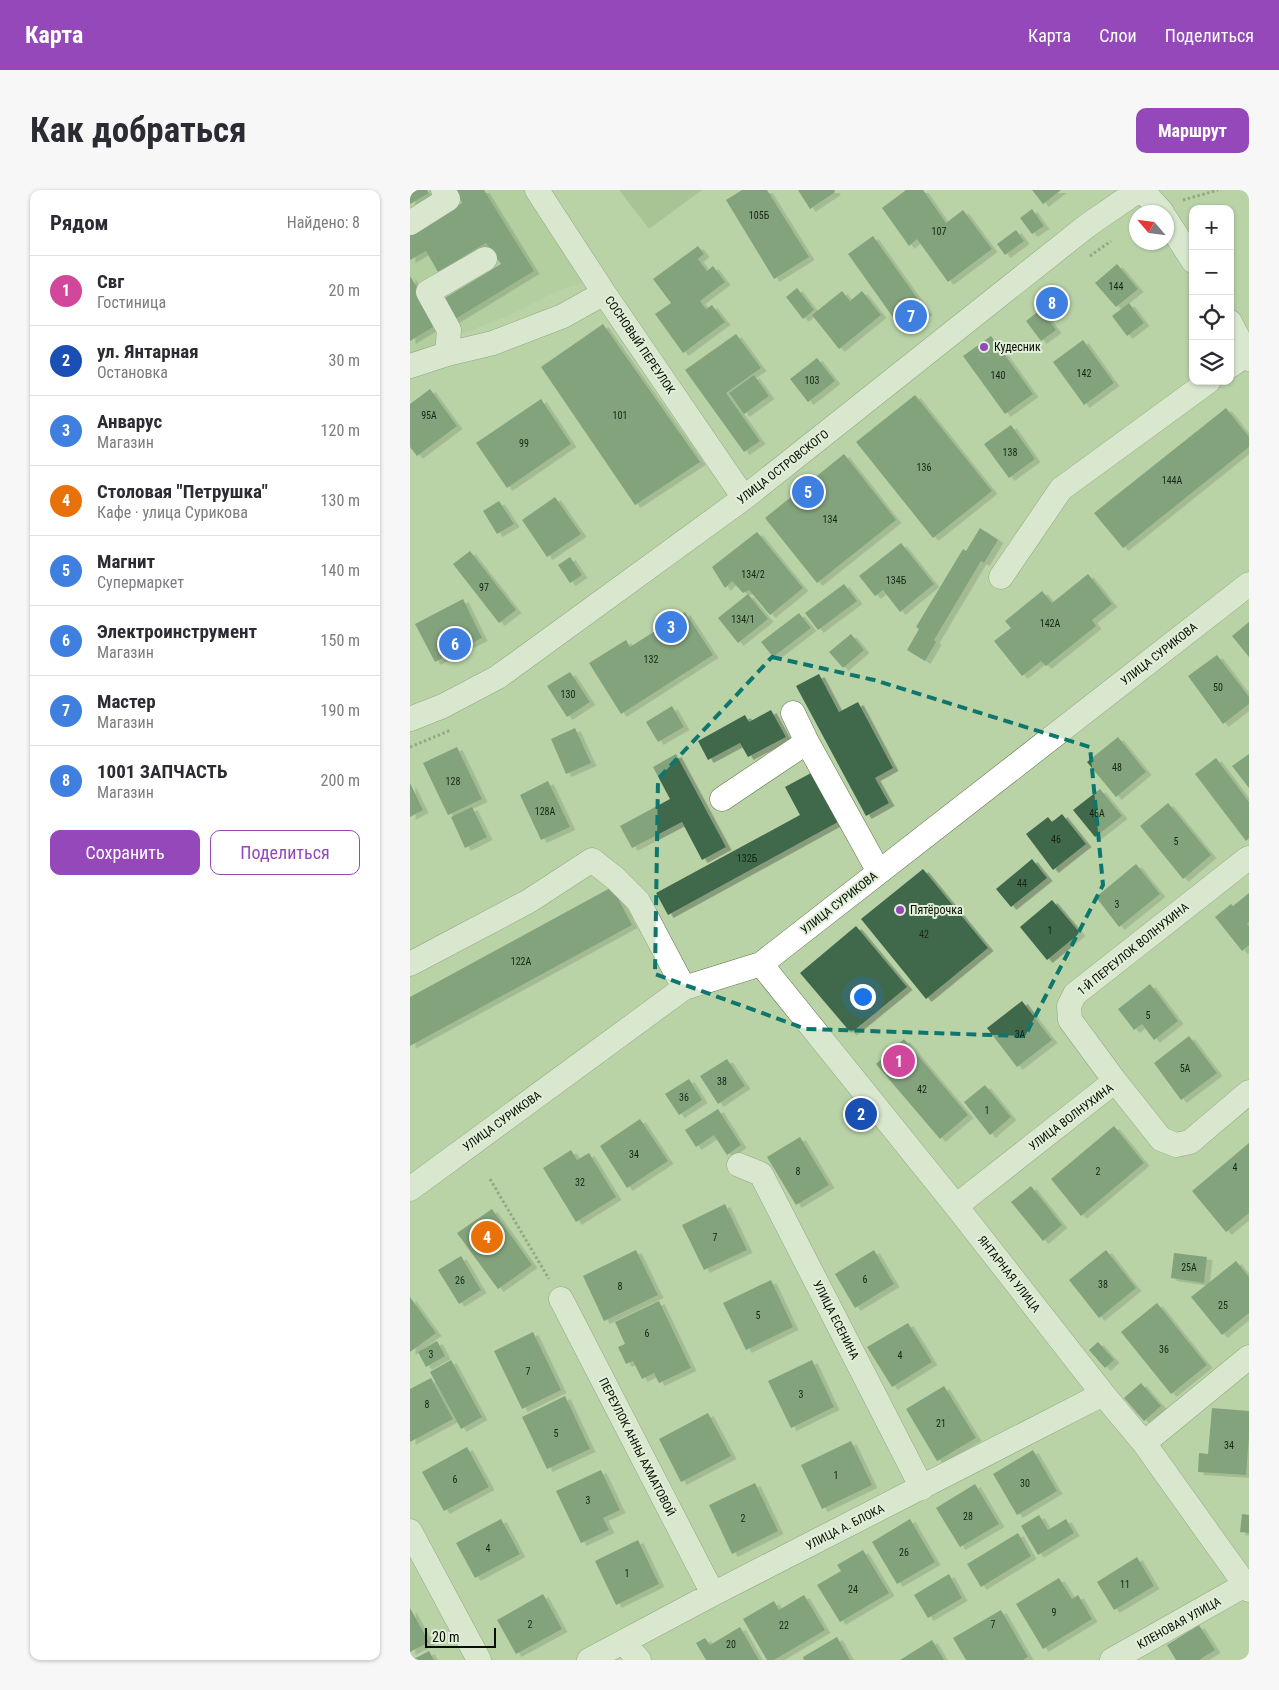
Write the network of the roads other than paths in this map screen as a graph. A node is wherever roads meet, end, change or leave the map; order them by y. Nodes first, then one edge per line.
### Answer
1 (443, 190) edge
2 (537, 190) edge
3 (1141, 190) edge
4 (1155, 205) edge
5 (410, 223) edge
6 (1174, 231) edge
7 (1189, 255) edge
8 (485, 260) dead end
9 (604, 293) junction
10 (1234, 334) edge
11 (447, 354) junction
12 (1242, 359) edge
13 (410, 366) edge
14 (1203, 385) edge
15 (744, 498) junction
16 (1001, 577) dead end
17 (1249, 584) edge
18 (793, 712) dead end
19 (410, 720) edge
20 (807, 742) junction
21 (722, 799) dead end
22 (1249, 858) edge
23 (879, 872) junction
24 (410, 964) edge
25 (761, 964) junction
26 (684, 988) junction
27 (1115, 1081) junction
28 (1249, 1092) edge
29 (739, 1164) dead end
30 (410, 1189) edge
31 (956, 1206) junction
32 (561, 1299) road end
33 (1249, 1357) edge
34 (1103, 1394) junction
35 (1144, 1443) junction
36 (922, 1488) junction
37 (410, 1531) edge
38 (1247, 1588) edge
39 (713, 1594) junction
40 (623, 1642) junction
41 (479, 1660) edge
42 (589, 1660) edge
43 (639, 1660) edge
44 (1112, 1660) edge

1 - 5 street
2 - 9 street, СОСНОВЫЙ ПЕРЕУЛОК
3 - 4 street
3 - 15 street, УЛИЦА ОСТРОВСКОГО
6 - 7 street
8 - 11 street
9 - 11 street
9 - 15 street, СОСНОВЫЙ ПЕРЕУЛОК
10 - 12 street
11 - 13 street
14 - 16 street
15 - 19 street, УЛИЦА ОСТРОВСКОГО
17 - 23 street, УЛИЦА СУРИКОВА
18 - 20 street
20 - 21 street
20 - 23 street
22 - 27 street, 1-Й ПЕРЕУЛОК ВОЛНУХИНА
23 - 25 street, УЛИЦА СУРИКОВА
24 - 26 street
25 - 26 street, УЛИЦА СУРИКОВА
25 - 31 street, ЯНТАРНАЯ УЛИЦА
26 - 30 street, УЛИЦА СУРИКОВА
27 - 28 street, УЛИЦА ВОЛНУХИНА
27 - 31 street, УЛИЦА ВОЛНУХИНА
29 - 36 street, УЛИЦА ЕСЕНИНА
31 - 34 street, ЯНТАРНАЯ УЛИЦА
32 - 39 street, ПЕРЕУЛОК АННЫ АХМАТОВОЙ
33 - 35 street
34 - 35 street, ЯНТАРНАЯ УЛИЦА
34 - 36 street, УЛИЦА А. БЛОКА
35 - 38 street, ЯНТАРНАЯ УЛИЦА
36 - 39 street, УЛИЦА А. БЛОКА
37 - 41 street
38 - 44 street, КЛЕНОВАЯ УЛИЦА
39 - 40 street, УЛИЦА А. БЛОКА
40 - 42 street, УЛИЦА А. БЛОКА
40 - 43 street

